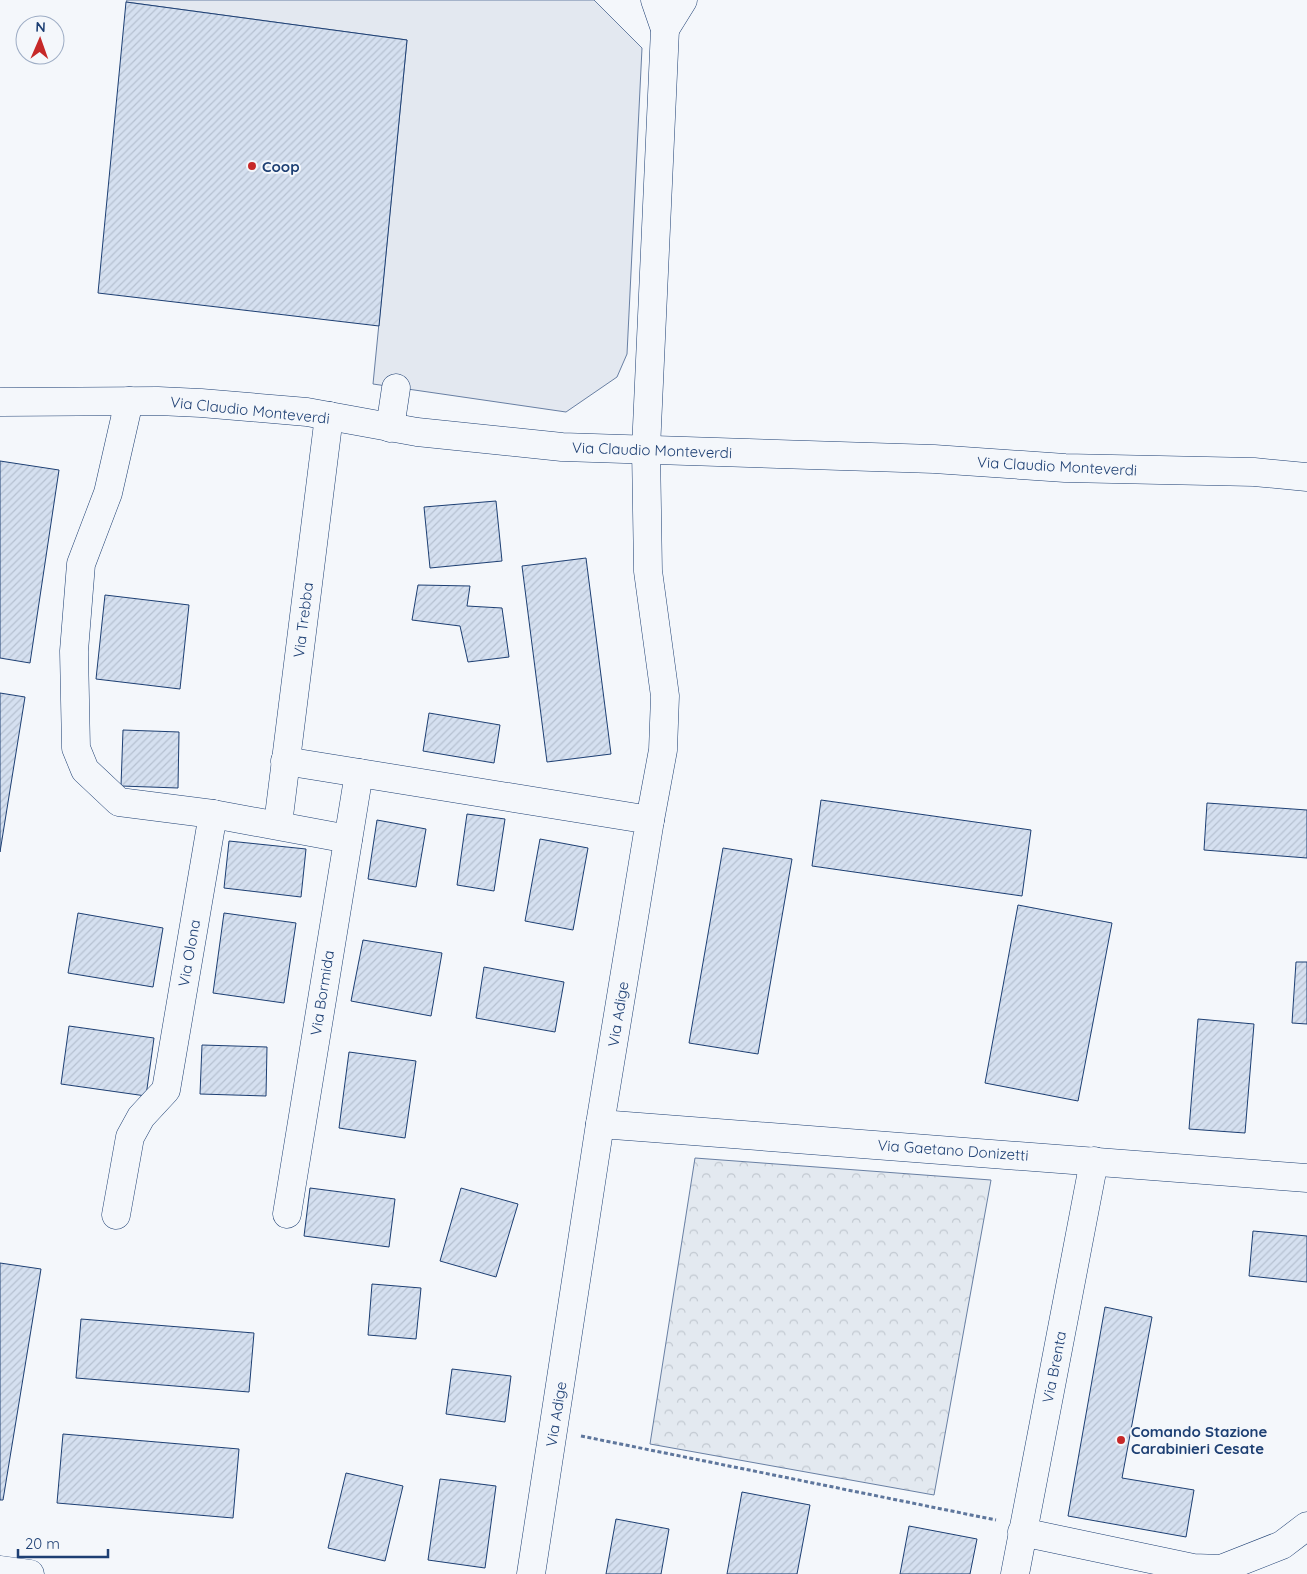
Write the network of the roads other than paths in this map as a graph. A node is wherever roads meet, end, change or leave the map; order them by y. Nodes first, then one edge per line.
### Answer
1 (655, 0) edge
2 (683, 0) edge
3 (665, 29) junction
4 (396, 388) dead end
5 (128, 401) junction
6 (0, 402) edge
7 (329, 416) junction
8 (390, 428) junction
9 (646, 450) junction
10 (1307, 477) edge
11 (285, 761) junction
12 (359, 773) junction
13 (213, 814) junction
14 (650, 820) junction
15 (278, 824) junction
16 (348, 839) junction
17 (600, 1124) junction
18 (1094, 1161) junction
19 (1307, 1178) edge
20 (287, 1214) dead end
21 (116, 1215) dead end
22 (1307, 1526) edge
23 (1023, 1529) junction
24 (0, 1570) edge
25 (30, 1574) edge
26 (531, 1574) edge
27 (1015, 1574) edge

1 - 3 street
2 - 3 street
3 - 9 street, Via Adige
4 - 8 street
5 - 6 street, Via Claudio Monteverdi
5 - 7 street, Via Claudio Monteverdi
5 - 13 street
7 - 8 street, Via Claudio Monteverdi
7 - 11 street, Via Trebba
8 - 9 street, Via Claudio Monteverdi
9 - 10 street, Via Claudio Monteverdi
9 - 14 street, Via Adige
11 - 12 street
11 - 15 street, Via Trebba
12 - 14 street
12 - 16 street, Via Bormida
13 - 15 street
13 - 21 street, Via Olona
14 - 17 street, Via Adige
15 - 16 street
16 - 20 street, Via Bormida
17 - 18 street, Via Gaetano Donizetti
17 - 26 street, Via Adige
18 - 19 street, Via Gaetano Donizetti
18 - 23 street, Via Brenta
22 - 23 street
23 - 27 street, Via Brenta
24 - 25 street

